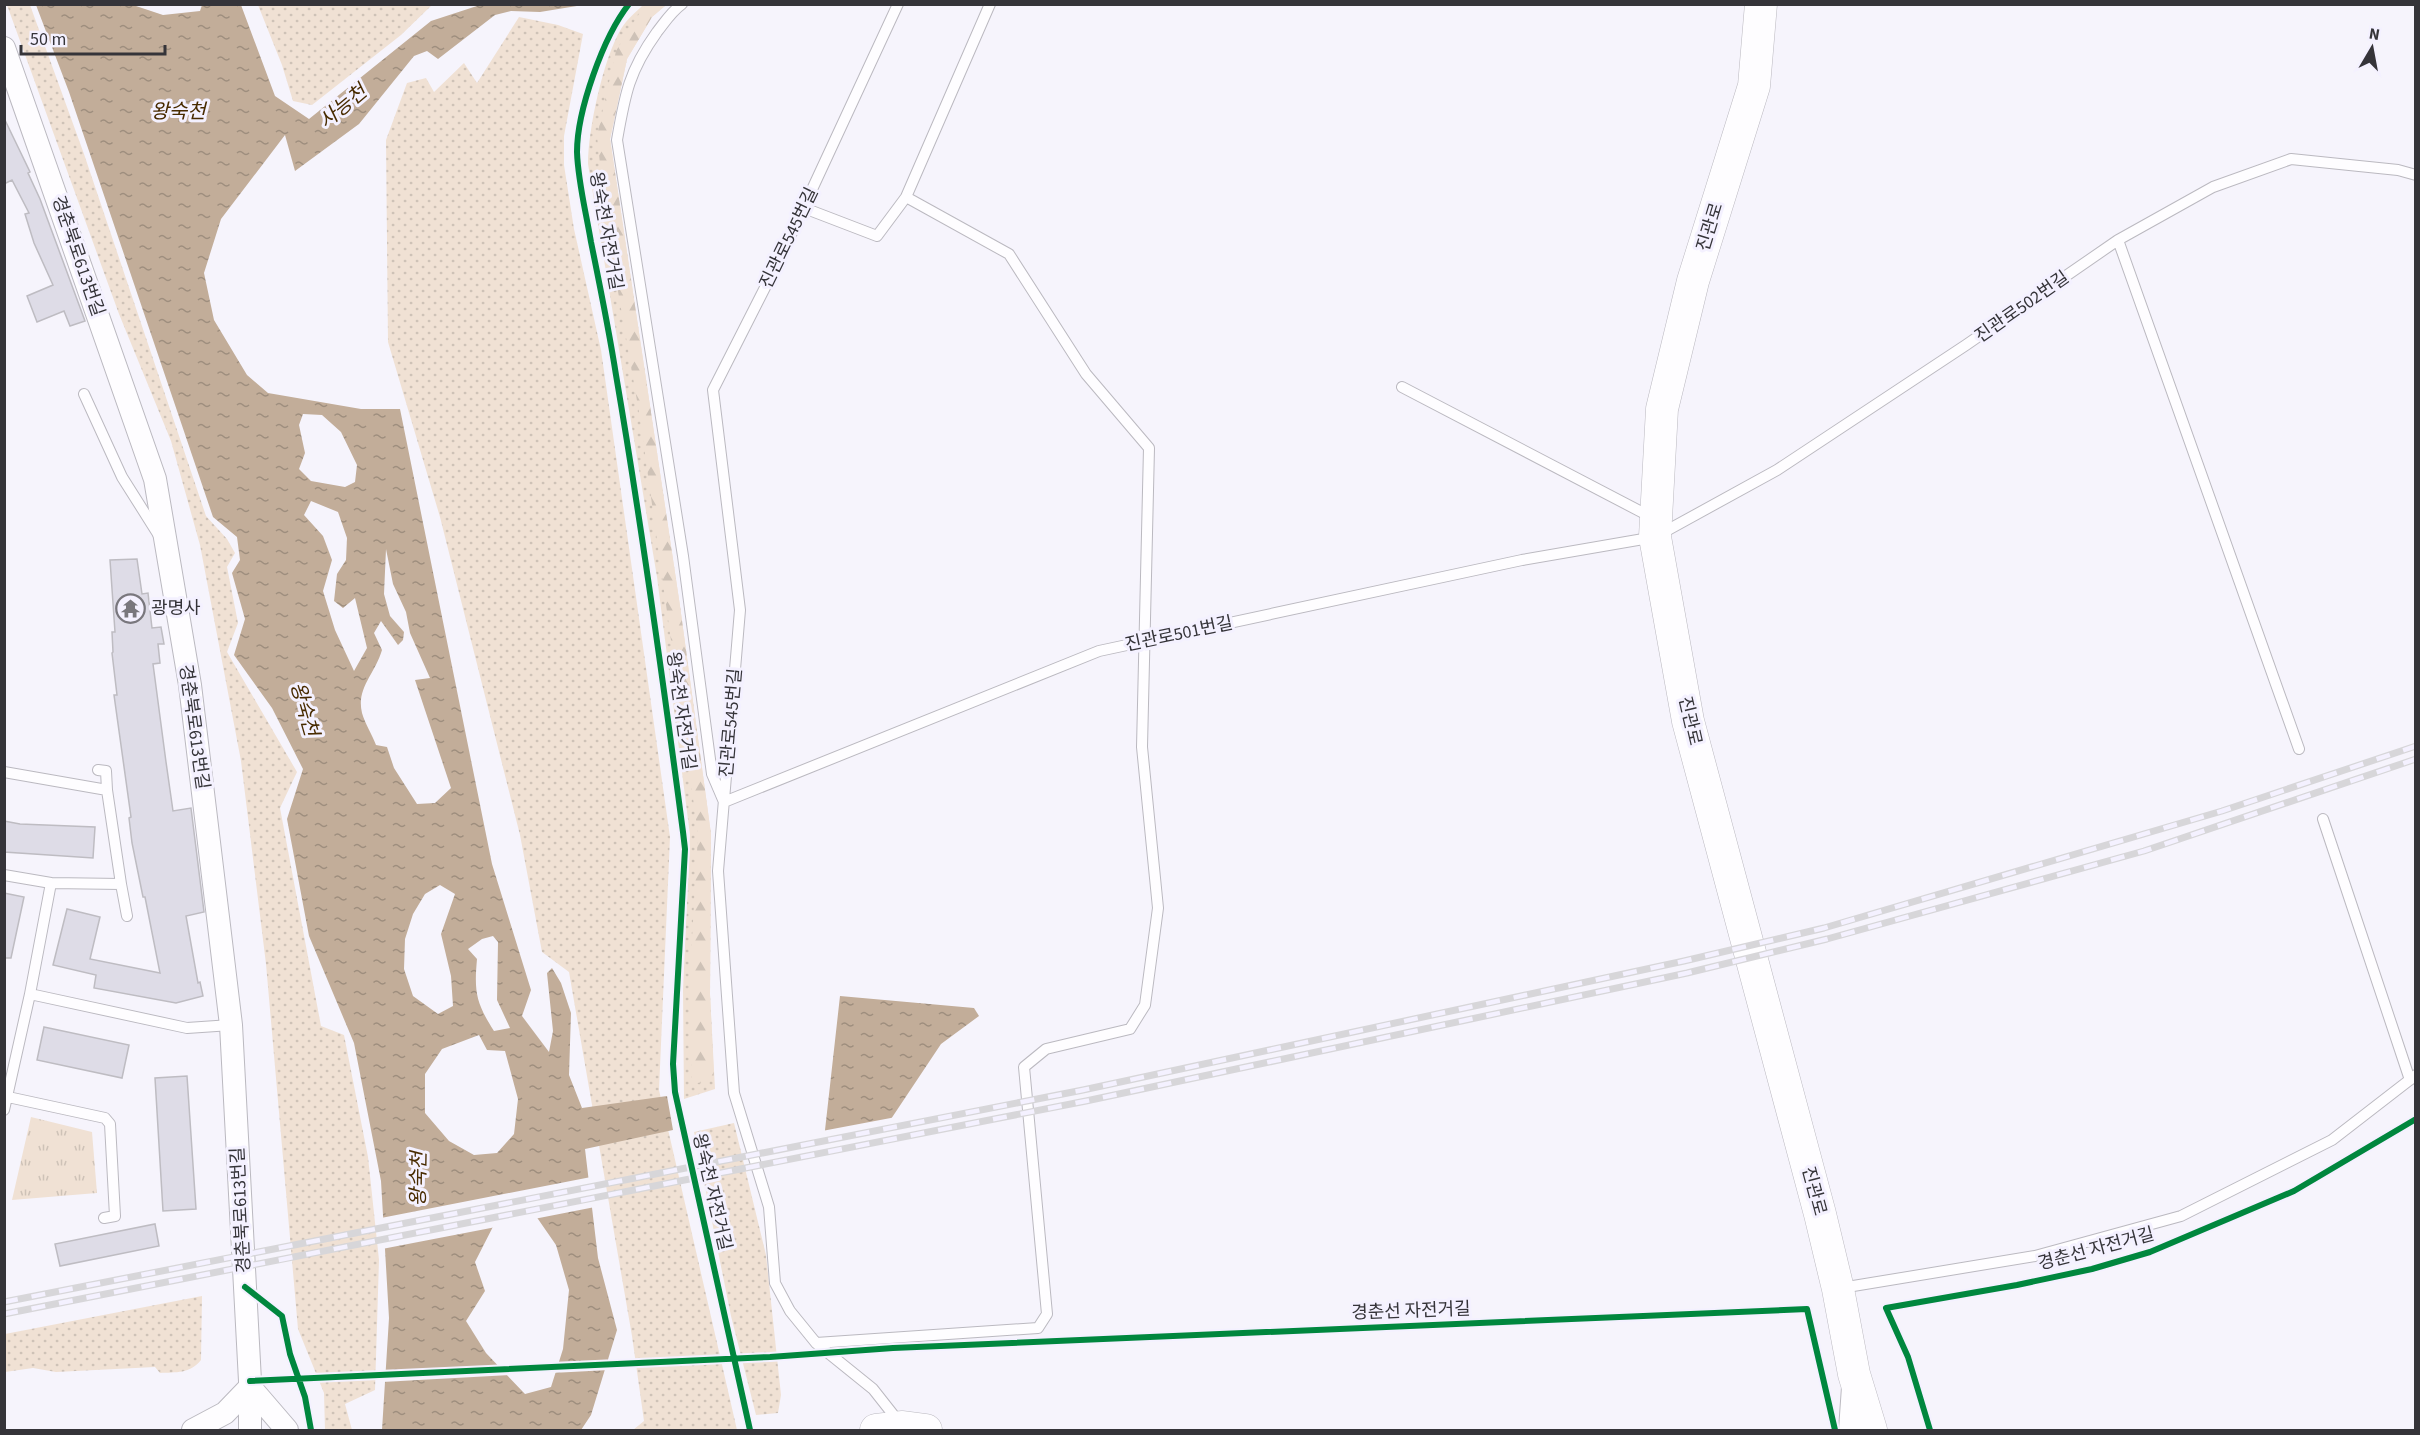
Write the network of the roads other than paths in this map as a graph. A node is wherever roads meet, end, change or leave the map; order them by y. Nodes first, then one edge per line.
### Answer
1 (682, 4) edge
2 (898, 4) edge
3 (990, 4) edge
4 (1761, 4) edge
5 (4, 48) edge
6 (2415, 175) edge
7 (906, 197) junction
8 (804, 208) junction
9 (2118, 240) junction
10 (1402, 387) dead end
11 (84, 394) dead end
12 (1655, 529) junction
13 (166, 547) junction
14 (1144, 642) junction
15 (2299, 749) dead end
16 (98, 770) dead end
17 (4, 772) edge
18 (107, 790) junction
19 (724, 802) junction
20 (2323, 819) dead end
21 (4, 875) edge
22 (51, 883) junction
23 (121, 884) junction
24 (127, 916) dead end
25 (30, 994) junction
26 (231, 1025) junction
27 (2413, 1077) edge
28 (8, 1096) junction
29 (4, 1110) edge
30 (104, 1218) dead end
31 (1838, 1289) junction
32 (816, 1343) junction
33 (1854, 1374) junction
34 (250, 1387) junction
35 (281, 1424) edge
36 (902, 1429) edge
37 (193, 1431) edge
38 (250, 1431) edge
39 (1850, 1431) edge
40 (1871, 1431) edge

1 - 19 lane
2 - 8 lane, 진관로545번길
3 - 7 lane
4 - 12 street, 진관로
5 - 13 street, 경춘북로613번길
6 - 9 lane, 진관로502번길
7 - 8 lane
7 - 14 lane
8 - 19 lane, 진관로545번길
9 - 12 lane, 진관로502번길
9 - 15 lane
10 - 12 lane
11 - 13 lane
12 - 14 lane, 진관로501번길
12 - 31 street, 진관로
13 - 26 street, 경춘북로613번길
14 - 19 lane, 진관로501번길
14 - 32 lane
16 - 18 lane
17 - 18 lane
18 - 23 lane
19 - 32 lane, 진관로545번길
20 - 27 lane
21 - 22 lane
22 - 23 lane
22 - 25 lane
23 - 24 lane
25 - 26 lane
25 - 28 lane
26 - 34 street, 경춘북로613번길
27 - 31 lane
28 - 29 lane
28 - 30 lane
31 - 33 street, 진관로
32 - 36 lane, 진관로545번길
33 - 39 street
33 - 40 street, 진관로
34 - 35 street
34 - 37 street
34 - 38 street, 경춘북로613번길

